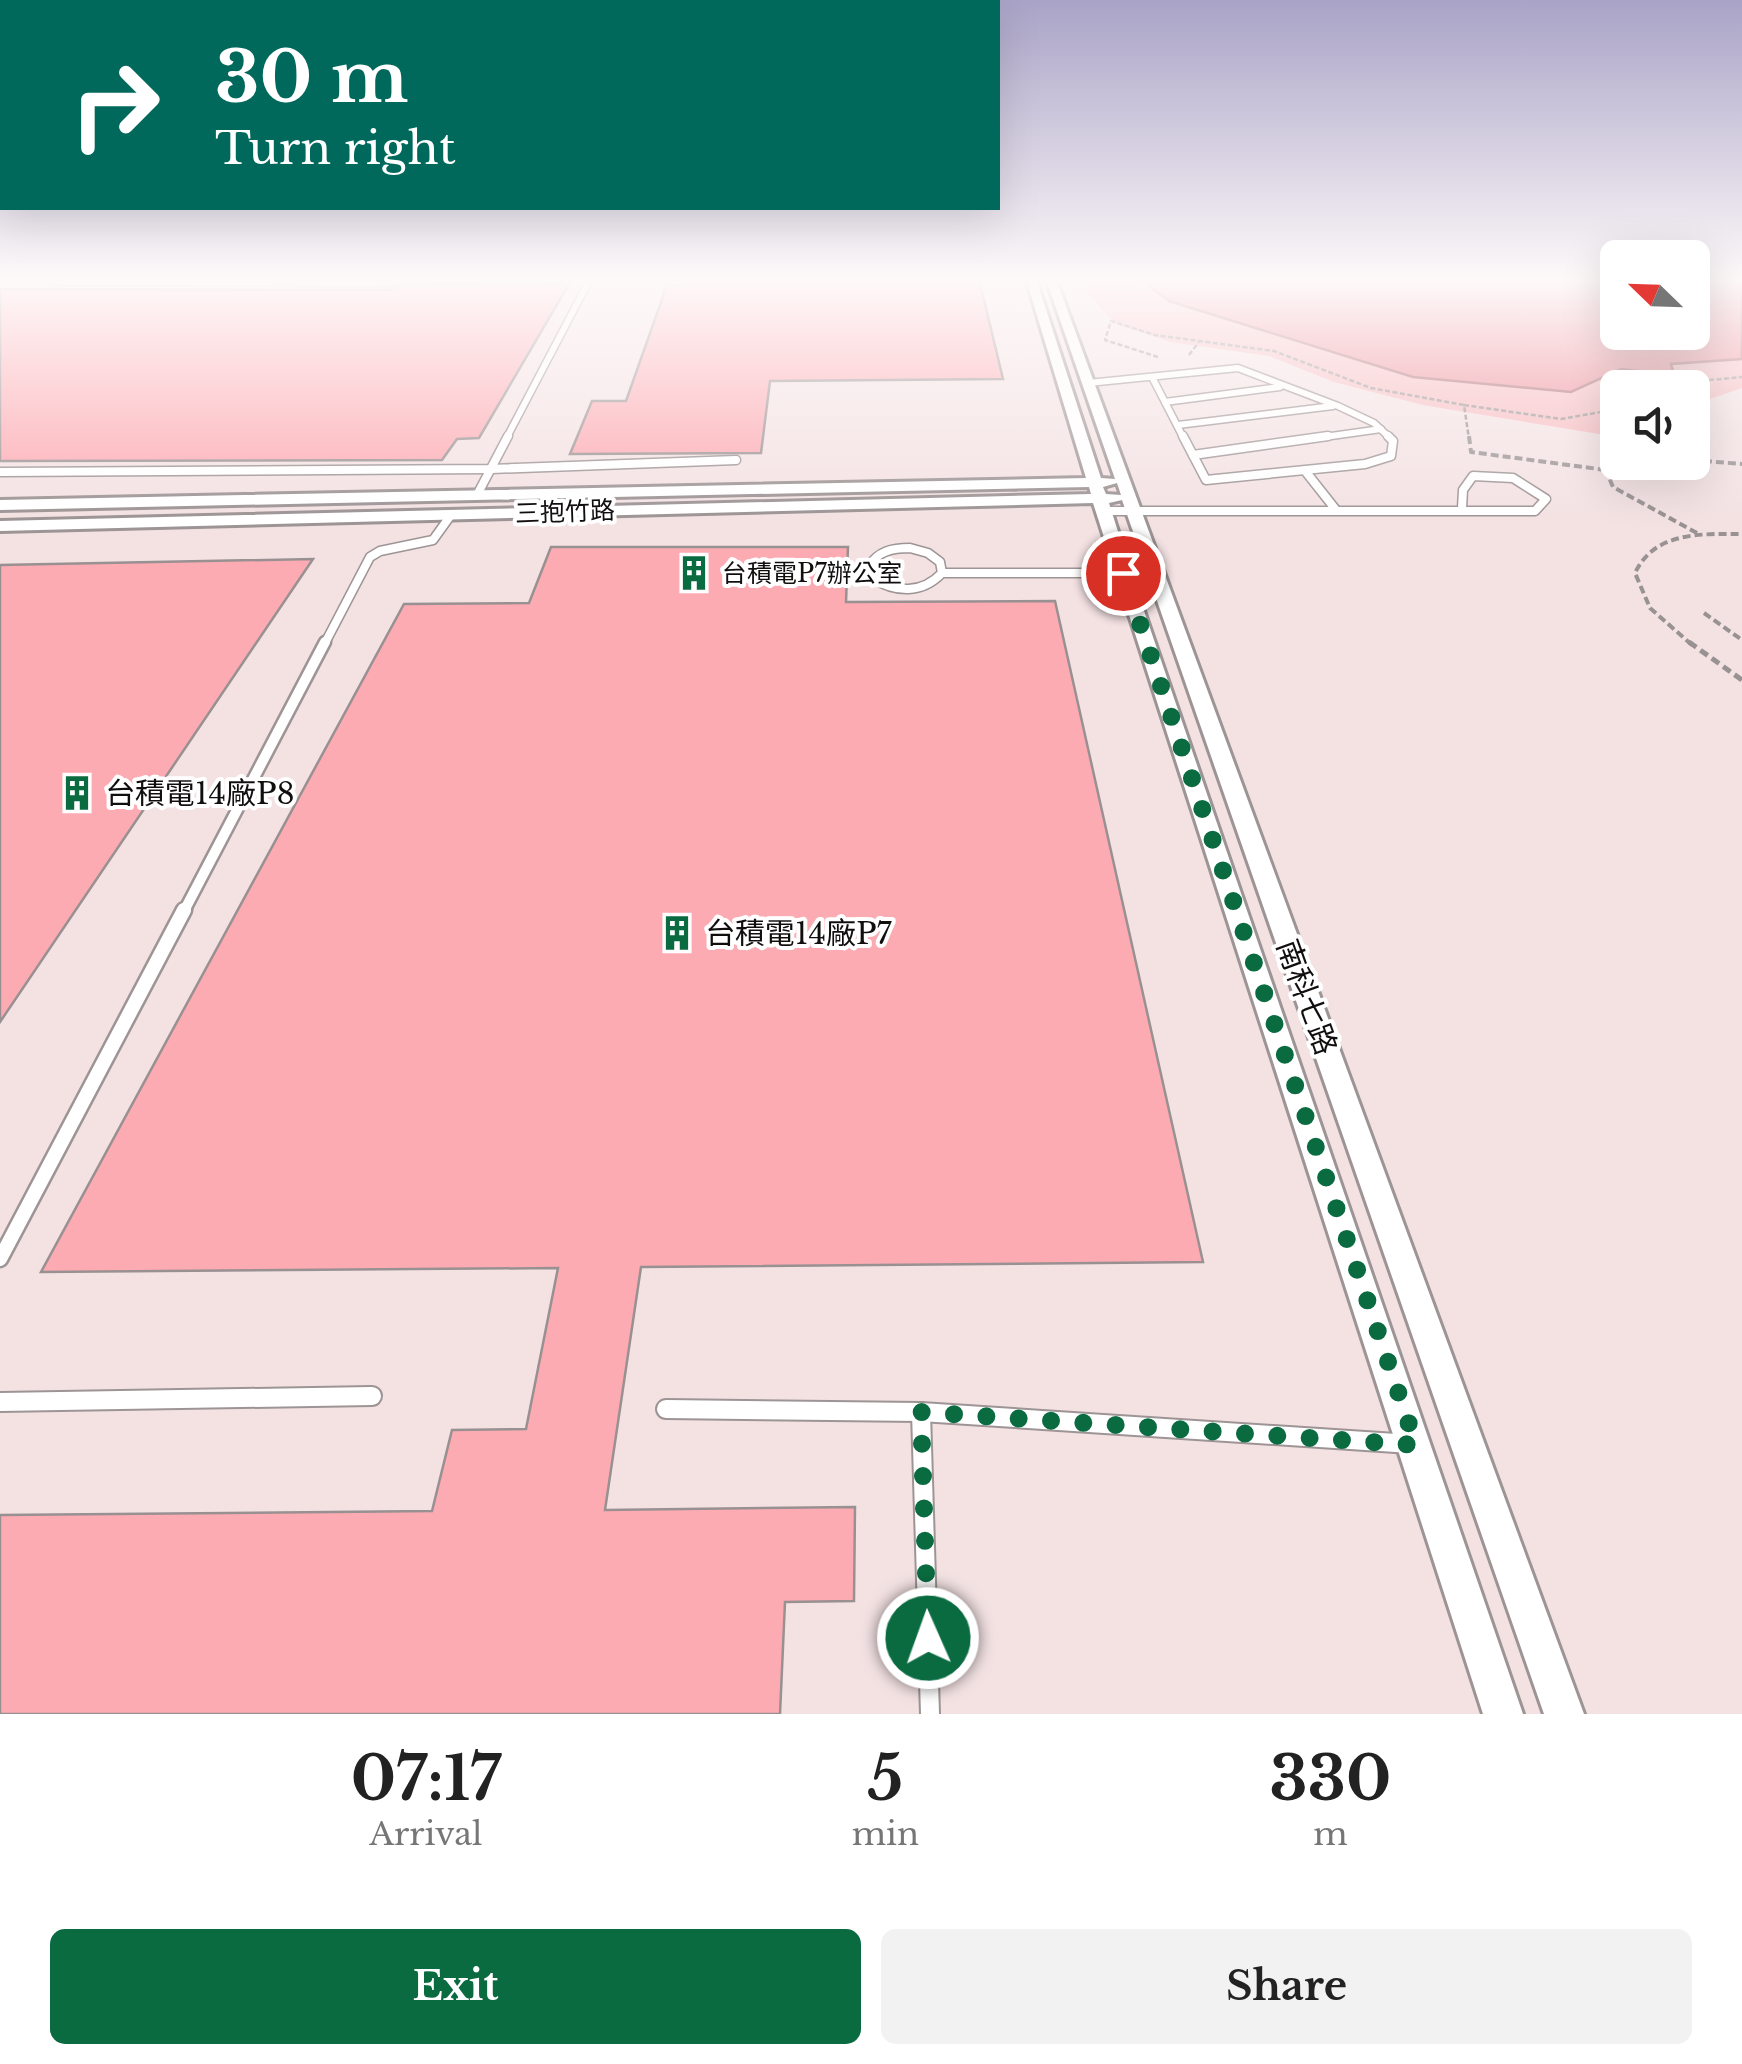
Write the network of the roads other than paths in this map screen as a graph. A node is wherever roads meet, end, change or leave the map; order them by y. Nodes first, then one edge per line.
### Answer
1 (549, 359) edge
2 (1062, 359) edge
3 (1079, 359) edge
4 (1154, 379) junction
5 (1088, 383) junction
6 (1283, 386) junction
7 (1165, 402) junction
8 (1338, 406) junction
9 (1178, 425) junction
10 (1381, 430) junction
11 (1193, 455) junction
12 (736, 460) dead end
13 (491, 469) junction
14 (0, 472) edge
15 (1306, 472) junction
16 (476, 496) junction
17 (1115, 497) junction
18 (0, 505) edge
19 (1462, 508) junction
20 (1336, 510) junction
21 (450, 515) junction
22 (0, 526) edge
23 (942, 573) junction
24 (1123, 573) junction
25 (0, 1258) edge
26 (372, 1396) dead end
27 (0, 1402) edge
28 (666, 1409) dead end
29 (921, 1412) junction
30 (1416, 1445) junction
31 (930, 1714) edge
32 (1503, 1714) edge
33 (1564, 1714) edge

1 - 13 lane
2 - 17 street, 南科七路
3 - 5 street, 南科七路
4 - 5 lane
4 - 6 lane
4 - 7 lane
5 - 17 street, 南科七路
6 - 7 lane
6 - 8 lane
7 - 9 lane
8 - 9 lane
8 - 10 lane
9 - 11 lane
10 - 11 lane
10 - 15 lane
11 - 15 lane
12 - 13 lane
13 - 14 lane
13 - 16 lane
15 - 20 lane
16 - 17 street, 三抱竹路
16 - 18 street, 三抱竹路
17 - 20 lane
17 - 21 street, 三抱竹路
17 - 24 street, 南科七路
17 - 33 street, 南科七路
19 - 19 lane
19 - 20 lane
21 - 22 street, 三抱竹路
21 - 25 lane
23 - 23 lane
23 - 24 lane
24 - 30 street, 南科七路
26 - 27 lane
28 - 29 lane
29 - 30 lane
29 - 31 lane
30 - 32 street, 南科七路

